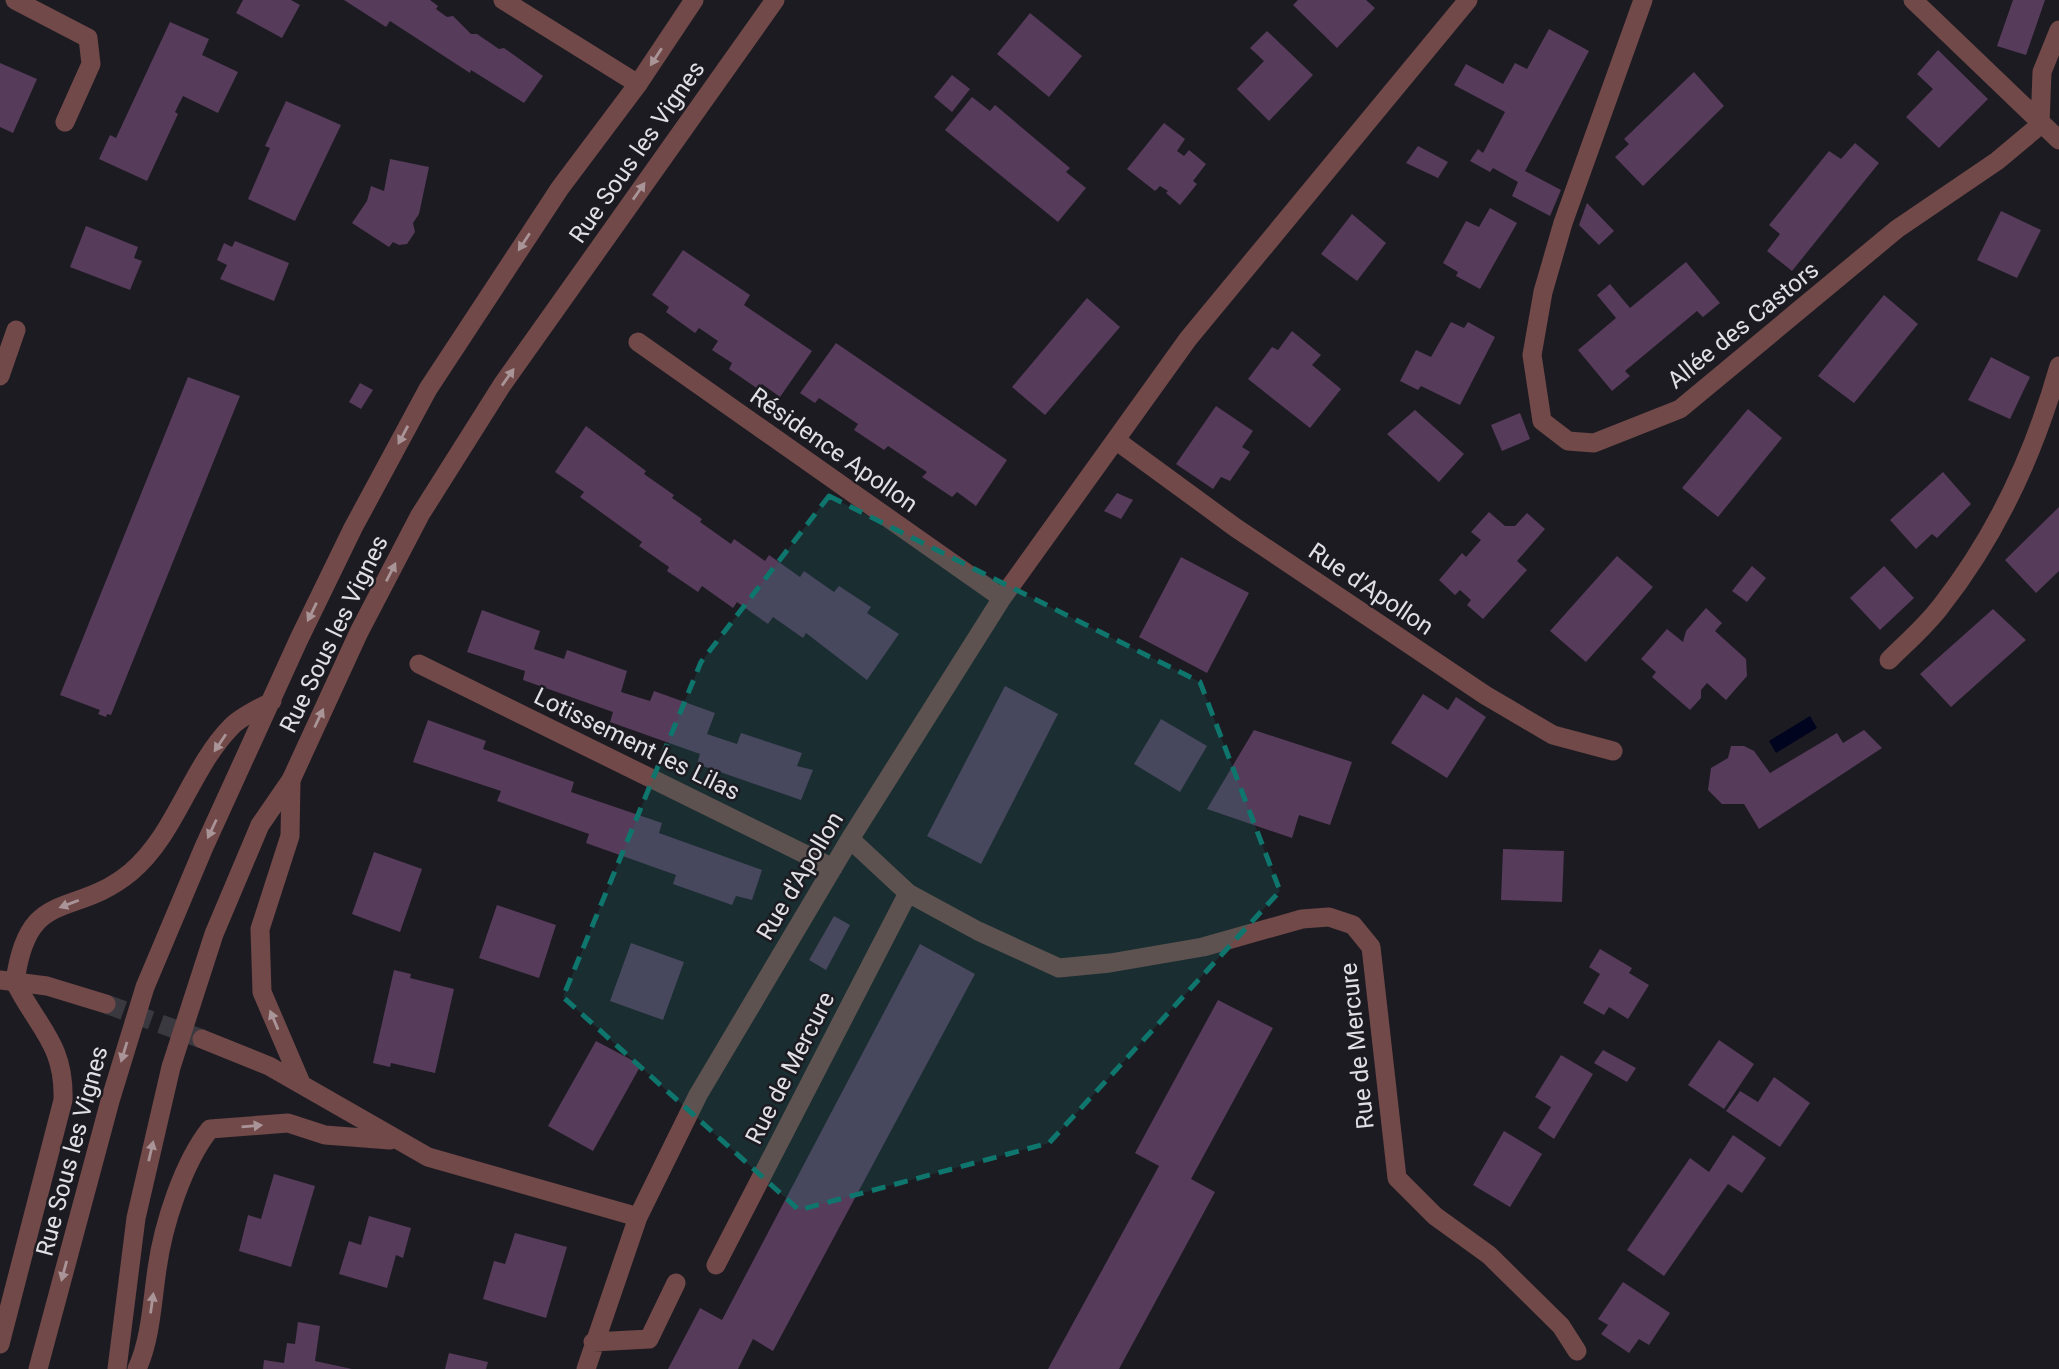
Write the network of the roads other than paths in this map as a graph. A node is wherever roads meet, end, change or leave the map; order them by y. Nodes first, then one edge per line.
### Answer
1 (15, 0) edge
2 (503, 0) edge
3 (694, 0) edge
4 (775, 0) edge
5 (1468, 0) edge
6 (1643, 0) edge
7 (1913, 0) edge
8 (2059, 30) edge
9 (638, 84) junction
10 (65, 122) dead end
11 (2040, 125) junction
12 (2059, 140) edge
13 (16, 330) dead end
14 (638, 342) dead end
15 (2059, 366) edge
16 (0, 376) edge
17 (1117, 441) junction
18 (1002, 598) junction
19 (1889, 660) dead end
20 (419, 663) dead end
21 (272, 701) junction
22 (1613, 751) dead end
23 (291, 780) junction
24 (850, 839) junction
25 (833, 868) junction
26 (908, 893) junction
27 (8, 981) edge
28 (106, 1004) tunnel mouth
29 (202, 1039) tunnel mouth
30 (301, 1083) junction
31 (395, 1140) junction
32 (638, 1217) junction
33 (716, 1265) dead end
34 (676, 1283) dead end
35 (593, 1342) junction
36 (0, 1344) edge
37 (1577, 1351) dead end
38 (38, 1369) edge
39 (117, 1369) edge
40 (138, 1369) edge
41 (586, 1369) edge

1 - 10 street
2 - 9 street
3 -> 9 street, Rue Sous les Vignes
23 -> 4 street, Rue Sous les Vignes
5 - 17 street, Rue d'Apollon
6 - 11 street, Allée des Castors
7 - 11 street
8 - 11 street
9 -> 21 street, Rue Sous les Vignes
11 - 12 street
13 - 16 street
14 - 18 street, Résidence Apollon
15 - 19 street
17 - 18 street, Rue d'Apollon
17 - 22 street, Rue d'Apollon
18 - 24 street, Rue d'Apollon
20 - 25 street, Lotissement les Lilas
21 -> 27 street
21 -> 38 street, Rue Sous les Vignes
30 -> 23 street
39 -> 23 street, Rue Sous les Vignes
24 - 25 street, Rue d'Apollon
24 - 26 street, Rue de Mercure
25 - 32 street, Rue d'Apollon
26 - 33 street, Rue de Mercure
26 - 37 street, Rue de Mercure
27 - 28 street
27 - 36 street
29 - 30 street
30 - 31 street
31 - 32 street
40 -> 31 street
32 - 35 street, Rue d'Apollon
34 - 35 street
35 - 41 street, Rue d'Apollon

